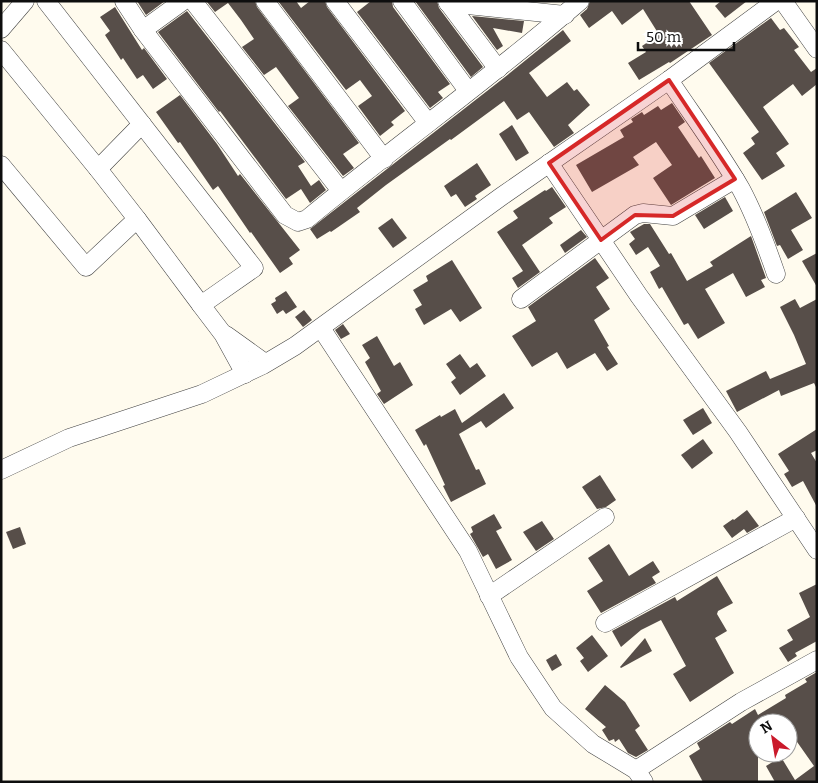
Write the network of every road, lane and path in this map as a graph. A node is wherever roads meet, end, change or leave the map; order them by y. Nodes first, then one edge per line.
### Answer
1 (25, 1) edge
2 (46, 1) edge
3 (124, 1) edge
4 (265, 1) edge
5 (335, 1) edge
6 (402, 1) edge
7 (580, 1) edge
8 (776, 1) edge
9 (783, 1) edge
10 (185, 2) edge
11 (448, 2) edge
12 (565, 15) junction
13 (1, 30) edge
14 (143, 30) junction
15 (817, 48) edge
16 (1, 50) edge
17 (498, 69) junction
18 (668, 80) junction
19 (468, 91) junction
20 (428, 123) junction
21 (142, 124) junction
22 (384, 159) junction
23 (549, 163) junction
24 (1, 165) edge
25 (98, 168) junction
26 (735, 179) junction
27 (341, 191) junction
28 (137, 219) junction
29 (601, 240) junction
30 (776, 274) dead end
31 (521, 300) dead end
32 (200, 305) junction
33 (321, 328) junction
34 (223, 334) junction
35 (265, 363) junction
36 (245, 374) junction
37 (1, 470) edge
38 (604, 517) dead end
39 (796, 518) junction
40 (817, 550) edge
41 (489, 596) junction
42 (605, 623) dead end
43 (817, 660) edge
44 (640, 776) edge

1 - 13 street
2 - 21 street
3 - 14 street
4 - 22 street
5 - 20 street
6 - 19 street
7 - 12 street
8 - 18 street
9 - 15 street
10 - 14 street
10 - 27 street
11 - 12 street
11 - 17 street
12 - 17 street
14 - 27 street
16 - 25 street
17 - 19 street
18 - 23 street
18 - 26 street
19 - 20 street
20 - 22 street
21 - 25 street
21 - 32 street
22 - 27 street
23 - 29 street
23 - 33 street
24 - 28 street
25 - 28 street
26 - 29 street
26 - 30 street
28 - 32 street
29 - 31 street
29 - 39 street
32 - 34 street
33 - 35 street
33 - 41 street
34 - 35 street
34 - 36 street
35 - 36 street
36 - 37 street
38 - 41 street
39 - 40 street
39 - 42 street
41 - 44 street
43 - 44 street

